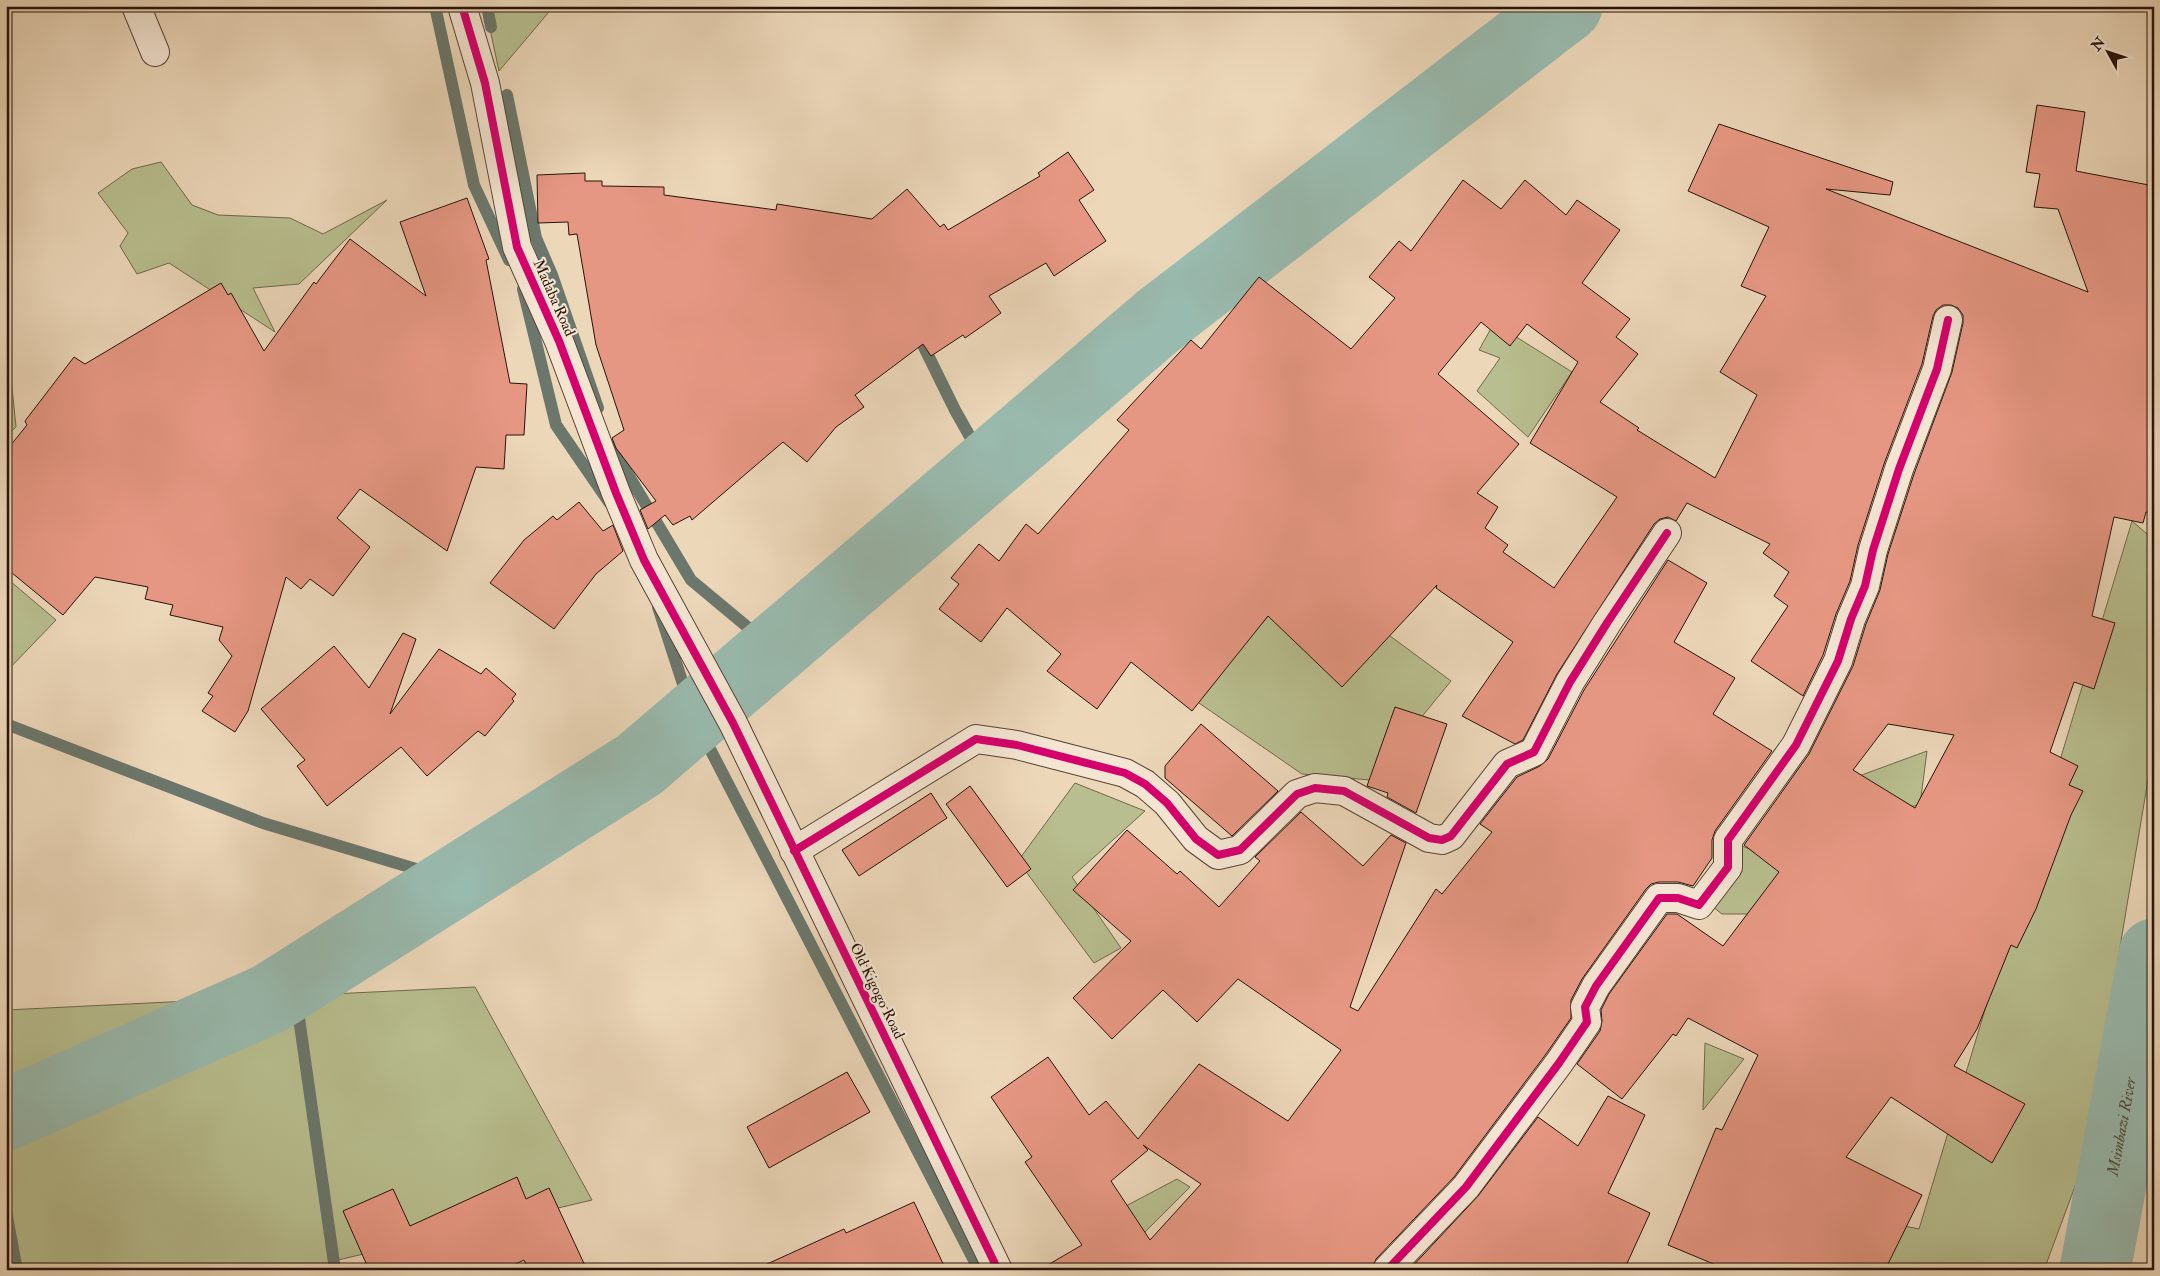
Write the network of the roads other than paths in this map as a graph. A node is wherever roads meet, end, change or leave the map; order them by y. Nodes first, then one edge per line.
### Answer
1 (136, 6) edge
2 (462, 6) edge
3 (155, 52) dead end
4 (1948, 320) dead end
5 (1668, 533) dead end
6 (733, 723) joint
7 (794, 851) junction
8 (998, 1270) edge
9 (1387, 1270) edge

1 - 3 street
2 - 6 street, Madaba Road
4 - 9 street
5 - 7 street
6 - 7 street, Old Kigogo Road
7 - 8 street, Old Kigogo Road

